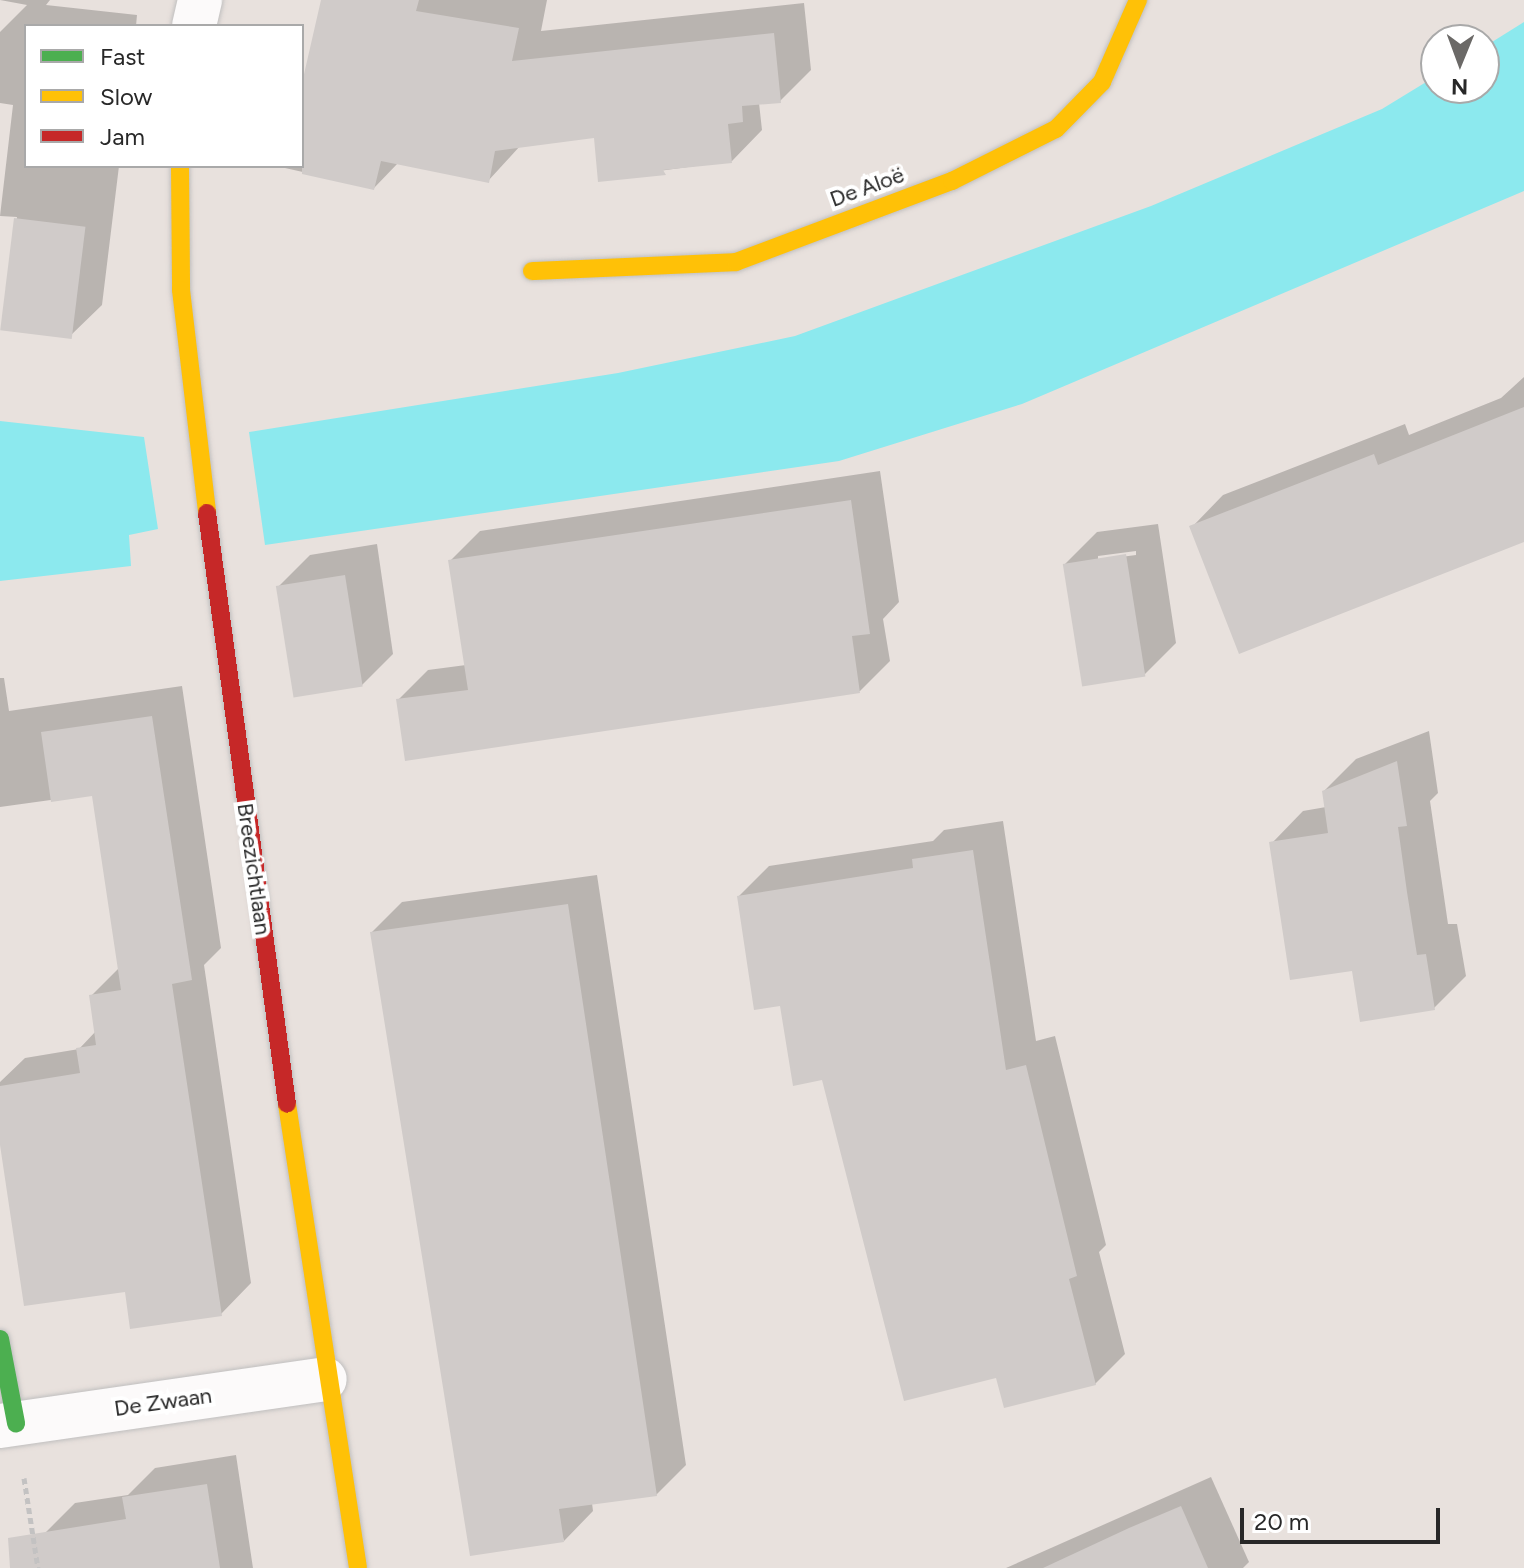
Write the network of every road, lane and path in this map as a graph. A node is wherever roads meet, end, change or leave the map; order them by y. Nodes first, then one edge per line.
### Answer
1 (200, 0) edge
2 (1138, 0) edge
3 (194, 24) edge
4 (180, 168) edge
5 (532, 271) dead end
6 (0, 1339) edge
7 (325, 1379) junction
8 (8, 1424) edge
9 (38, 1568) edge
10 (358, 1568) edge

1 - 3 street
2 - 5 street, De Aloë
4 - 7 street, Breezichtlaan
6 - 8 street
7 - 8 street, De Zwaan
7 - 10 street, Breezichtlaan
8 - 9 path

